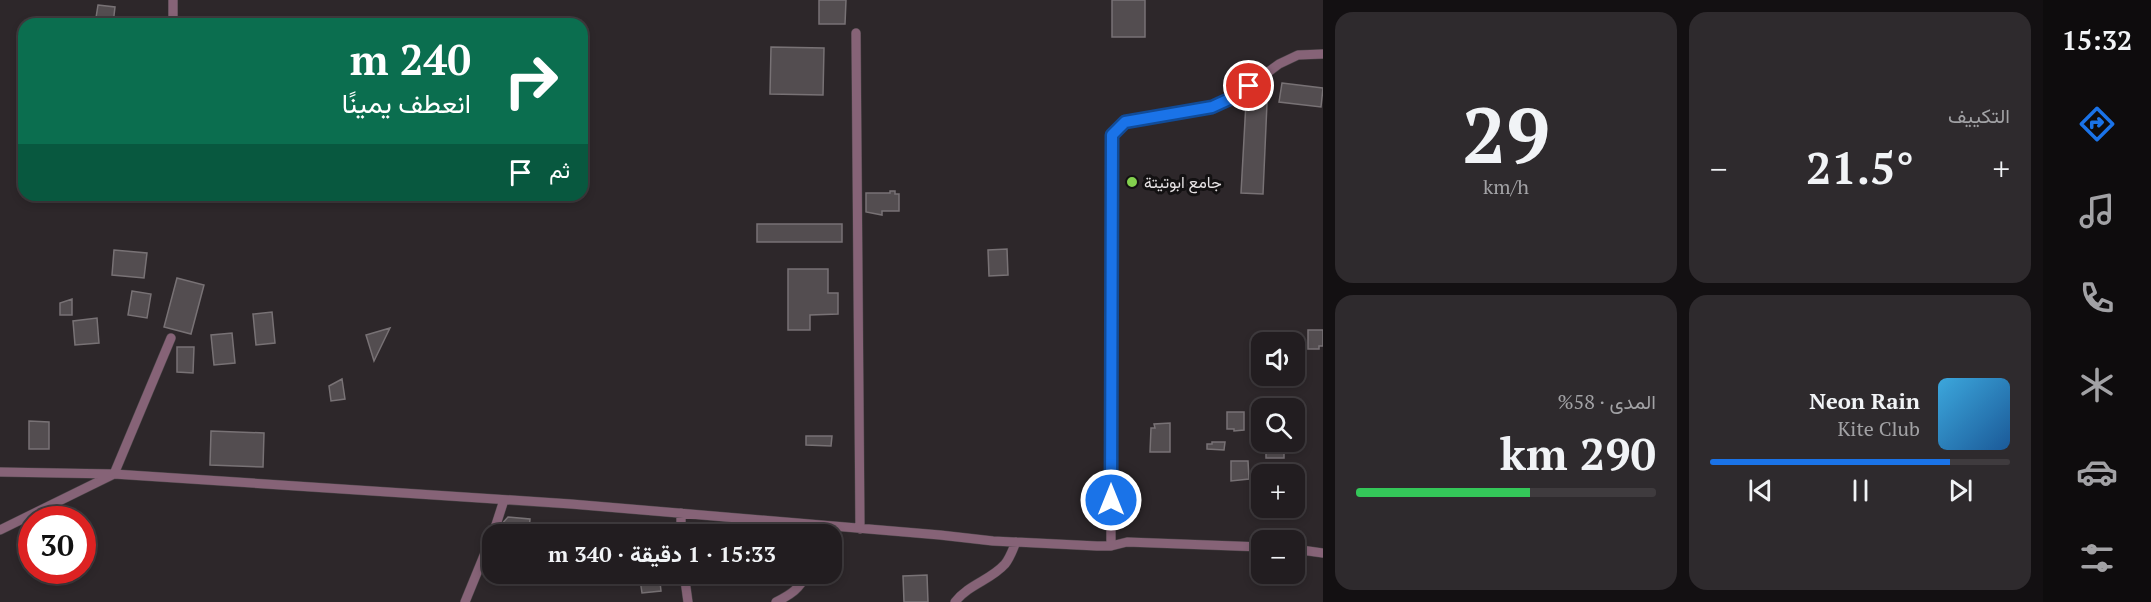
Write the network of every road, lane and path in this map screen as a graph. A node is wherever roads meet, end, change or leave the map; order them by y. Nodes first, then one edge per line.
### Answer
1 (173, 0) edge
2 (173, 18) edge
3 (856, 33) dead end
4 (1323, 54) edge
5 (171, 338) dead end
6 (0, 472) edge
7 (114, 474) junction
8 (504, 500) junction
9 (681, 513) junction
10 (496, 524) edge
11 (681, 524) edge
12 (848, 528) junction
13 (860, 529) junction
14 (0, 530) edge
15 (842, 531) edge
16 (1016, 542) junction
17 (1111, 546) junction
18 (1251, 546) edge
19 (1305, 551) edge
20 (1323, 553) edge
21 (482, 560) edge
22 (686, 584) edge
23 (801, 584) edge
24 (465, 602) edge
25 (688, 602) edge
26 (776, 602) edge
27 (955, 602) edge

1 - 2 street
3 - 13 street
4 - 17 street
5 - 7 street
6 - 7 street
7 - 8 street
7 - 14 street
8 - 9 street
8 - 10 street
9 - 11 street
9 - 12 street
12 - 13 street
12 - 15 street
13 - 16 street
16 - 17 street
16 - 27 street
17 - 18 street
19 - 20 street
21 - 24 street
22 - 25 street
23 - 26 street

